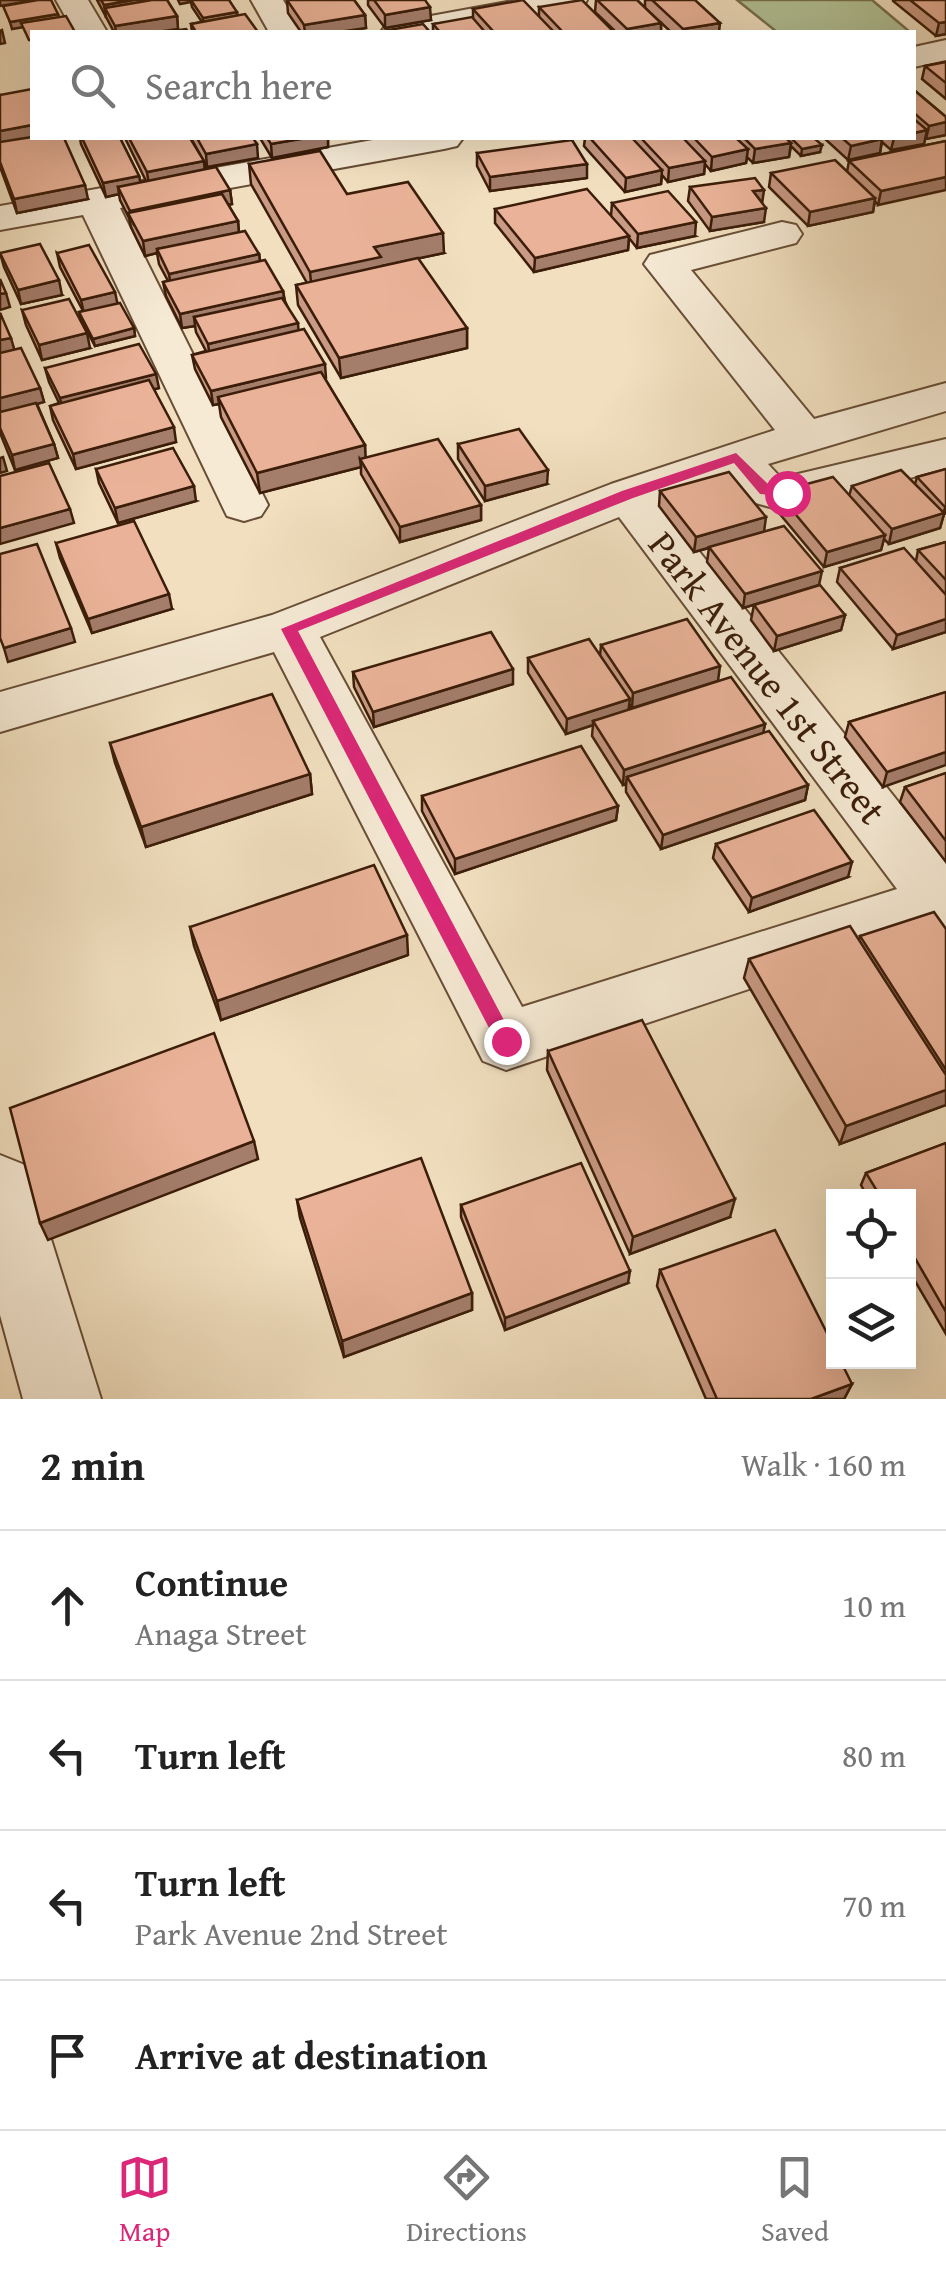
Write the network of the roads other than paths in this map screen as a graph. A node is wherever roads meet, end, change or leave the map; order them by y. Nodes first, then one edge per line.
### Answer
1 (72, 0) edge
2 (266, 0) edge
3 (570, 0) edge
4 (452, 10) edge
5 (89, 30) edge
6 (284, 30) edge
7 (403, 30) edge
8 (946, 50) edge
9 (916, 56) edge
10 (430, 140) edge
11 (97, 202) junction
12 (0, 218) edge
13 (782, 234) dead end
14 (946, 397) edge
15 (804, 436) junction
16 (946, 454) edge
17 (736, 457) junction
18 (628, 495) junction
19 (244, 505) dead end
20 (289, 629) junction
21 (0, 712) edge
22 (943, 904) edge
23 (0, 1188) edge
24 (62, 1399) edge

1 - 5 street
2 - 6 street
3 - 4 street
4 - 7 street
8 - 9 street
10 - 11 street
11 - 12 street
11 - 19 street
13 - 15 street
14 - 15 street
15 - 17 street
16 - 17 street
17 - 18 street
18 - 20 street
18 - 22 street, Park Avenue 1st Street
20 - 21 street
20 - 22 street
23 - 24 street

